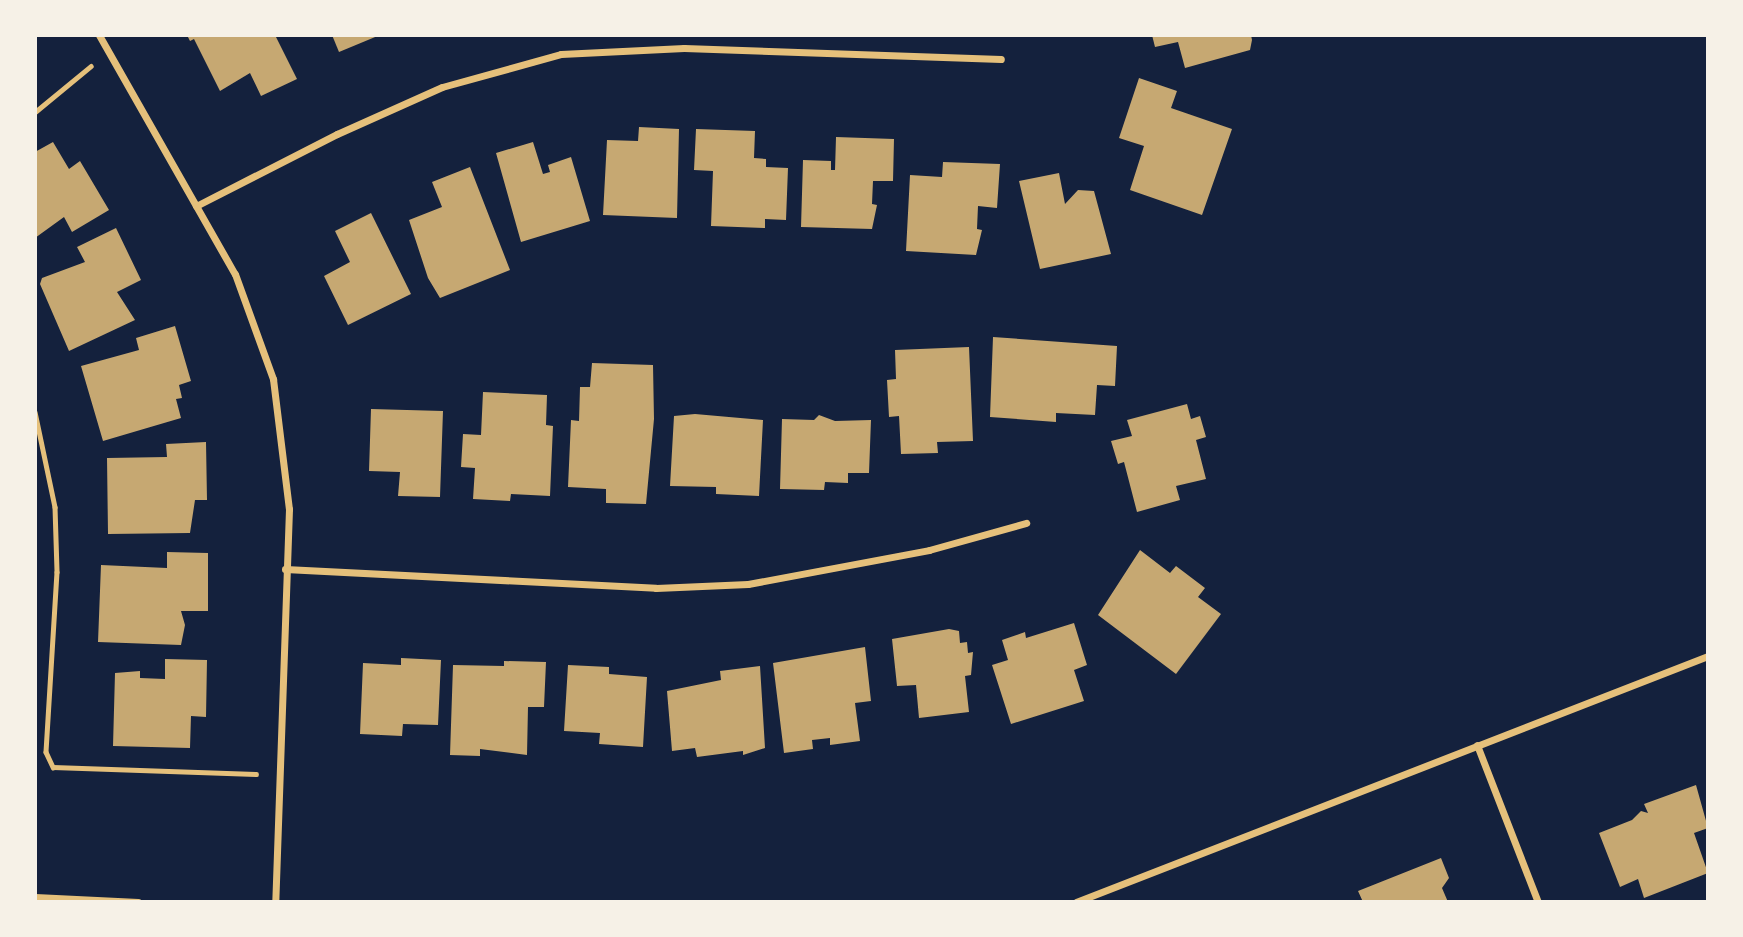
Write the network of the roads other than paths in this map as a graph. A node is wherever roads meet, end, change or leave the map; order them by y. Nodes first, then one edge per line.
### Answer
1 (99, 35) edge
2 (1001, 59) dead end
3 (196, 206) junction
4 (1026, 523) dead end
5 (285, 569) junction
6 (1708, 656) edge
7 (1477, 746) junction
8 (35, 897) edge
9 (138, 902) edge
10 (275, 902) edge
11 (1076, 902) edge
12 (1538, 902) edge

1 - 3 street
2 - 3 street
3 - 5 street
4 - 5 street
5 - 10 street
6 - 7 street
7 - 11 street
7 - 12 street
8 - 9 street

